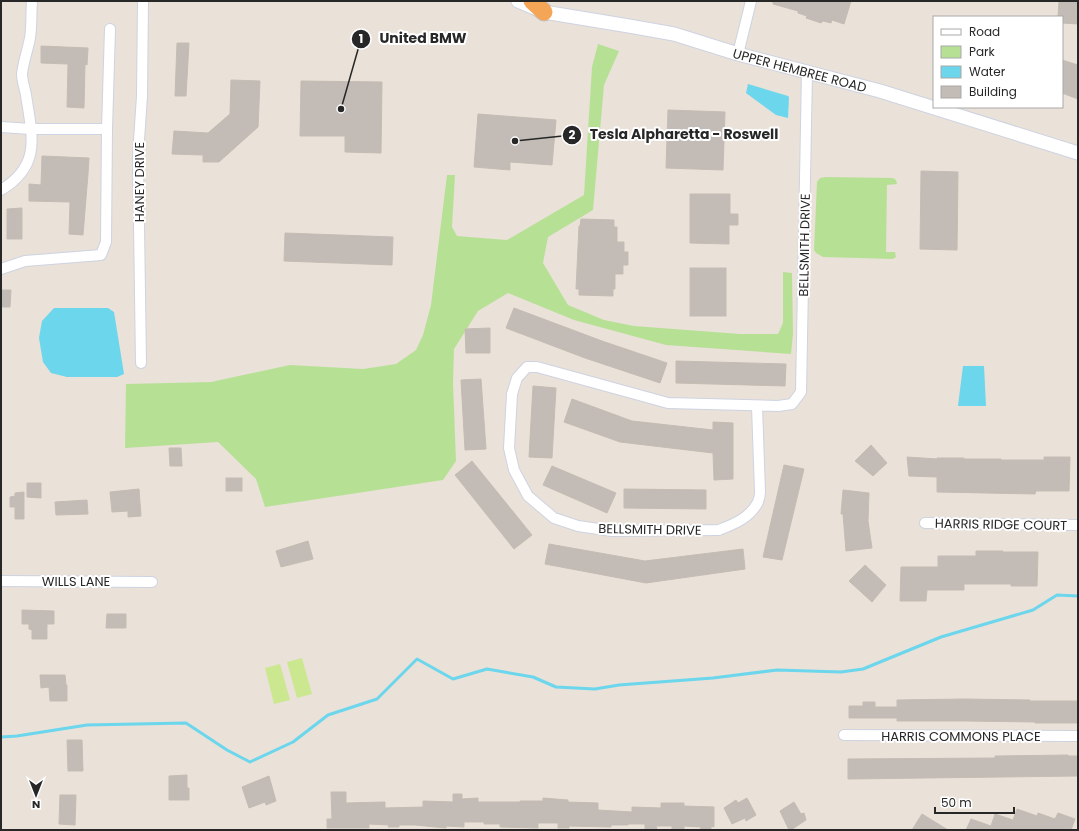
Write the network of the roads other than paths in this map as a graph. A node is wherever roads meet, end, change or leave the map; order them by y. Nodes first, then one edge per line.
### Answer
1 (32, 1) edge
2 (143, 1) edge
3 (518, 1) edge
4 (751, 1) edge
5 (538, 7) edge
6 (110, 30) dead end
7 (738, 54) junction
8 (807, 72) junction
9 (1, 127) edge
10 (31, 129) junction
11 (107, 129) junction
12 (1078, 153) edge
13 (1, 190) edge
14 (1, 269) edge
15 (141, 363) dead end
16 (757, 406) junction
17 (925, 523) dead end
18 (1078, 525) edge
19 (1, 581) edge
20 (152, 582) dead end
21 (844, 735) dead end
22 (1078, 736) edge

1 - 10 street
2 - 15 street, HANEY DRIVE
3 - 5 street, UPPER HEMBREE ROAD
4 - 7 street
5 - 7 street, UPPER HEMBREE ROAD
6 - 11 street
7 - 8 street, UPPER HEMBREE ROAD
8 - 12 street, UPPER HEMBREE ROAD
8 - 16 street, BELLSMITH DRIVE
9 - 10 street
10 - 11 street
10 - 13 street
11 - 14 street
16 - 16 street, BELLSMITH DRIVE
17 - 18 street, HARRIS RIDGE COURT
19 - 20 street, WILLS LANE
21 - 22 street, HARRIS COMMONS PLACE

